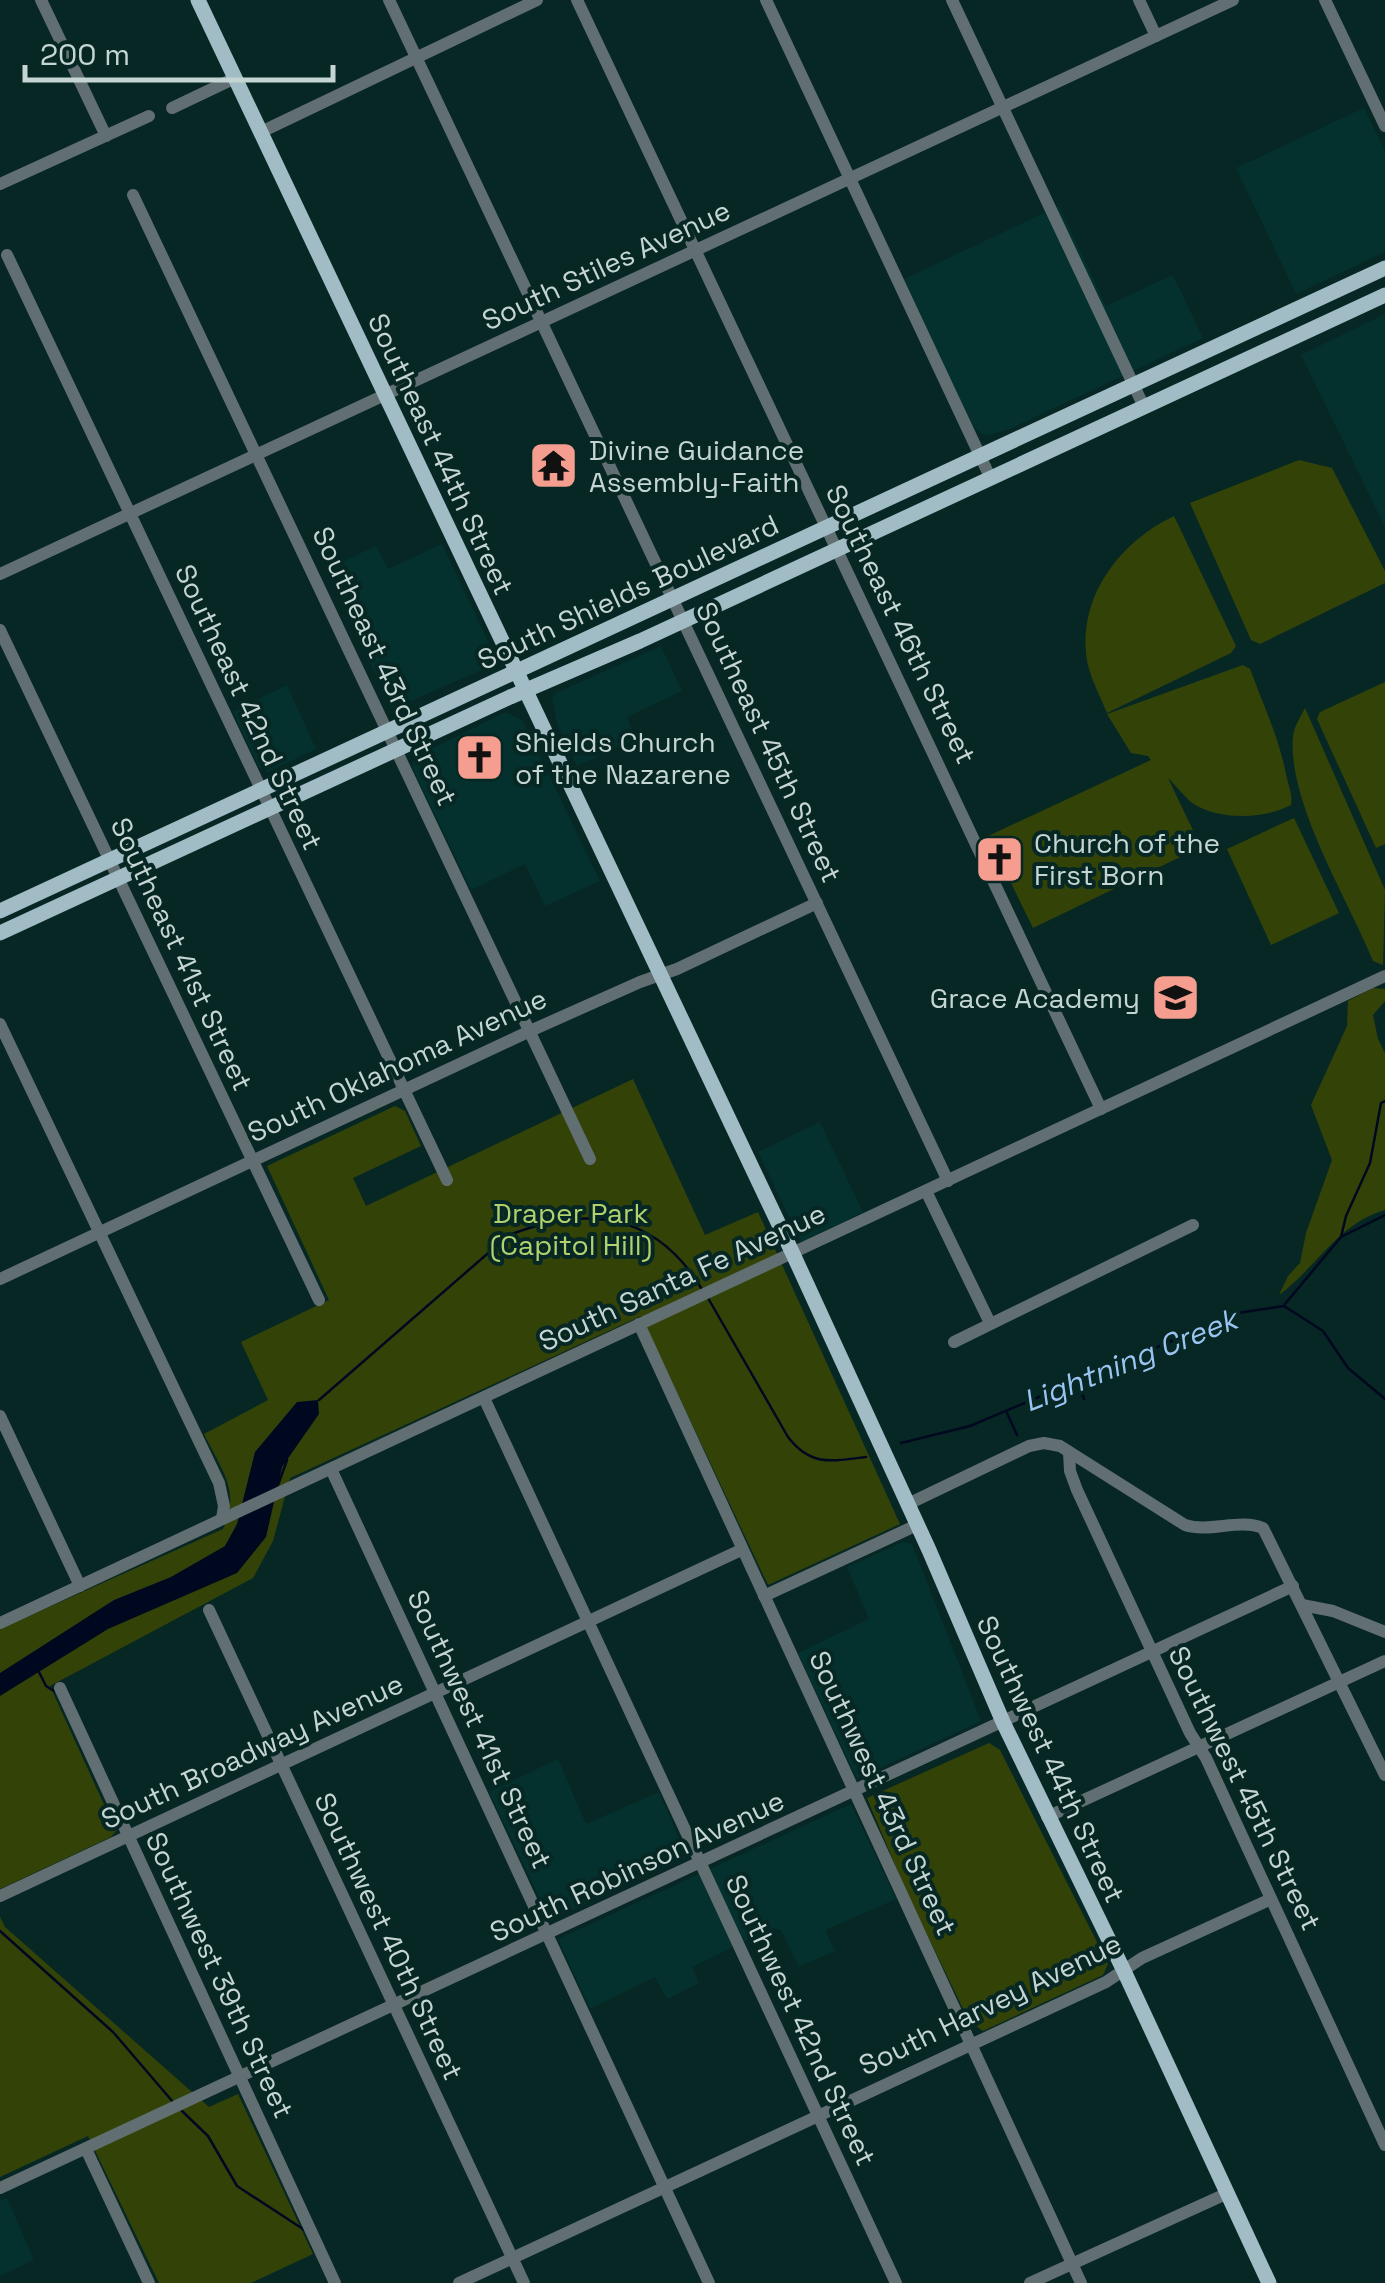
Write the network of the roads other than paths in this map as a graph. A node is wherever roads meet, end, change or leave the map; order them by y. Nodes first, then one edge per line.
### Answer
1 (41, 0) edge
2 (198, 0) edge
3 (389, 0) edge
4 (537, 0) edge
5 (577, 0) edge
6 (766, 0) edge
7 (952, 0) edge
8 (1139, 0) edge
9 (1233, 0) edge
10 (1325, 0) edge
11 (1156, 36) junction
12 (416, 57) junction
13 (235, 78) junction
14 (172, 108) dead end
15 (1004, 109) junction
16 (149, 116) dead end
17 (1385, 126) edge
18 (260, 132) junction
19 (106, 136) junction
20 (851, 178) junction
21 (1, 181) edge
22 (133, 195) dead end
23 (696, 251) junction
24 (6, 255) dead end
25 (1385, 268) edge
26 (1385, 295) edge
27 (543, 324) junction
28 (1133, 385) junction
29 (386, 395) junction
30 (1144, 407) junction
31 (257, 456) junction
32 (980, 456) junction
33 (990, 478) junction
34 (130, 513) junction
35 (826, 528) junction
36 (836, 550) junction
37 (0, 574) edge
38 (674, 599) junction
39 (684, 620) junction
40 (0, 630) edge
41 (516, 671) junction
42 (525, 690) junction
43 (388, 730) junction
44 (396, 748) junction
45 (260, 790) junction
46 (270, 808) junction
47 (109, 860) junction
48 (118, 878) junction
49 (817, 904) junction
50 (0, 911) edge
51 (0, 932) edge
52 (660, 975) junction
53 (1385, 976) edge
54 (0, 1024) edge
55 (530, 1031) junction
56 (404, 1092) junction
57 (1102, 1108) junction
58 (251, 1159) junction
59 (590, 1159) dead end
60 (447, 1180) dead end
61 (948, 1180) junction
62 (926, 1191) junction
63 (1193, 1226) dead end
64 (100, 1234) junction
65 (792, 1254) junction
66 (0, 1279) edge
67 (320, 1300) dead end
68 (990, 1322) junction
69 (639, 1324) junction
70 (954, 1342) dead end
71 (484, 1398) junction
72 (0, 1416) edge
73 (1069, 1452) junction
74 (331, 1469) junction
75 (908, 1504) junction
76 (222, 1519) junction
77 (917, 1524) junction
78 (742, 1550) junction
79 (80, 1586) junction
80 (1294, 1586) junction
81 (764, 1596) junction
82 (1302, 1604) junction
83 (208, 1610) dead end
84 (0, 1622) edge
85 (588, 1622) junction
86 (1385, 1632) edge
87 (1152, 1652) junction
88 (1385, 1660) edge
89 (1339, 1683) junction
90 (60, 1688) dead end
91 (435, 1693) junction
92 (1003, 1722) junction
93 (1199, 1747) junction
94 (282, 1765) junction
95 (1385, 1775) edge
96 (854, 1792) junction
97 (1047, 1817) junction
98 (128, 1837) junction
99 (701, 1864) junction
100 (0, 1896) edge
101 (1272, 1899) junction
102 (548, 1934) junction
103 (1124, 1970) junction
104 (394, 2006) junction
105 (973, 2044) junction
106 (241, 2077) junction
107 (818, 2115) junction
108 (1385, 2145) edge
109 (86, 2149) junction
110 (1, 2185) edge
111 (664, 2187) junction
112 (1228, 2193) junction
113 (512, 2259) junction
114 (1072, 2263) junction
115 (149, 2283) edge
116 (335, 2283) edge
117 (460, 2283) edge
118 (524, 2283) edge
119 (709, 2283) edge
120 (896, 2283) edge
121 (1030, 2283) edge
122 (1081, 2283) edge
123 (1270, 2283) edge

1 - 19 street
2 - 13 main road, Southeast 44th Street
3 - 12 street, Southeast 45th Street
4 - 12 street
5 - 23 street, Southeast 46th Street
6 - 20 street
7 - 15 street
8 - 11 street
9 - 11 street, South Stiles Avenue
10 - 17 street
11 - 15 street, South Stiles Avenue
12 - 18 street
12 - 27 street, Southeast 45th Street
13 - 14 street
13 - 18 main road, Southeast 44th Street
15 - 20 street, South Stiles Avenue
15 - 28 street
16 - 19 street
18 - 29 main road, Southeast 44th Street
19 - 21 street
20 - 23 street, South Stiles Avenue
20 - 32 street
22 - 31 street, Southeast 43rd Street
23 - 27 street, South Stiles Avenue
23 - 35 street, Southeast 46th Street
24 - 34 street, Southeast 42nd Street
25 - 28 main road, South Shields Boulevard
26 - 30 main road, South Shields Boulevard
27 - 29 street, South Stiles Avenue
27 - 38 street, Southeast 45th Street
28 - 30 street
28 - 32 main road, South Shields Boulevard
29 - 31 street, South Stiles Avenue
29 - 41 main road, Southeast 44th Street
30 - 33 main road, South Shields Boulevard
31 - 34 street, South Stiles Avenue
31 - 43 street, Southeast 43rd Street
32 - 33 street
32 - 35 main road, South Shields Boulevard
33 - 36 main road, South Shields Boulevard
34 - 37 street, South Stiles Avenue
34 - 45 street, Southeast 42nd Street
35 - 36 street, Southeast 46th Street
35 - 38 main road, South Shields Boulevard
36 - 39 main road, South Shields Boulevard
36 - 57 street, Southeast 46th Street
38 - 39 street, Southeast 45th Street
38 - 41 main road, South Shields Boulevard
39 - 42 main road, South Shields Boulevard
39 - 49 street, Southeast 45th Street
40 - 47 street, Southeast 41st Street
41 - 42 main road, Southeast 44th Street
41 - 43 main road, South Shields Boulevard
42 - 44 main road, South Shields Boulevard
42 - 52 main road, Southeast 44th Street
43 - 44 street, Southeast 43rd Street
43 - 45 main road, South Shields Boulevard
44 - 46 main road, South Shields Boulevard
44 - 55 street, Southeast 43rd Street
45 - 46 street, Southeast 42nd Street
45 - 47 main road, South Shields Boulevard
46 - 48 main road, South Shields Boulevard
46 - 56 street, Southeast 42nd Street
47 - 48 street, Southeast 41st Street
47 - 50 main road, South Shields Boulevard
48 - 51 main road, South Shields Boulevard
48 - 58 street, Southeast 41st Street
49 - 52 street, South Oklahoma Avenue
49 - 61 street, Southeast 45th Street
52 - 55 street, South Oklahoma Avenue
52 - 65 main road, Southeast 44th Street
53 - 57 street, South Santa Fe Avenue
54 - 64 street
55 - 56 street, South Oklahoma Avenue
55 - 59 street, Southeast 43rd Street
56 - 58 street, South Oklahoma Avenue
56 - 60 street, Southeast 42nd Street
57 - 61 street, South Santa Fe Avenue
58 - 64 street, South Oklahoma Avenue
58 - 67 street, Southeast 41st Street
61 - 62 street, South Santa Fe Avenue
62 - 65 street, South Santa Fe Avenue
62 - 68 street
63 - 68 street
64 - 66 street, South Oklahoma Avenue
64 - 76 street
65 - 69 street, South Santa Fe Avenue
65 - 75 main road, Southwest 44th Street
68 - 70 street
69 - 71 street, South Santa Fe Avenue
69 - 78 street, Southwest 43rd Street
71 - 74 street, South Santa Fe Avenue
71 - 85 street, Southwest 42nd Street
72 - 79 street
73 - 75 street
73 - 80 street
73 - 87 street, Southwest 45th Street
74 - 76 street, South Santa Fe Avenue
74 - 91 street, Southwest 41st Street
75 - 77 main road, Southwest 44th Street
76 - 79 street, South Santa Fe Avenue
77 - 81 street
77 - 92 main road, Southwest 44th Street
78 - 81 street, Southwest 43rd Street
78 - 85 street, South Broadway Avenue
79 - 84 street, South Santa Fe Avenue
80 - 82 street
80 - 87 street, South Robinson Avenue
81 - 96 street, Southwest 43rd Street
82 - 86 street
82 - 89 street
83 - 94 street, Southwest 40th Street
85 - 91 street, South Broadway Avenue
85 - 99 street, Southwest 42nd Street
87 - 92 street, South Robinson Avenue
87 - 93 street, Southwest 45th Street
88 - 89 street
89 - 93 street
89 - 95 street
90 - 98 street, Southwest 39th Street
91 - 94 street, South Broadway Avenue
91 - 102 street, Southwest 41st Street
92 - 96 street, South Robinson Avenue
92 - 97 main road, Southwest 44th Street
93 - 97 street
93 - 101 street, Southwest 45th Street
94 - 98 street, South Broadway Avenue
94 - 104 street, Southwest 40th Street
96 - 99 street, South Robinson Avenue
96 - 105 street, Southwest 43rd Street
97 - 103 main road, Southwest 44th Street
98 - 100 street, South Broadway Avenue
98 - 106 street, Southwest 39th Street
99 - 102 street, South Robinson Avenue
99 - 107 street, Southwest 42nd Street
101 - 103 street, South Harvey Avenue
101 - 108 street, Southwest 45th Street
102 - 104 street, South Robinson Avenue
102 - 111 street, Southwest 41st Street
103 - 105 street, South Harvey Avenue
103 - 112 main road, Southwest 44th Street
104 - 106 street, South Robinson Avenue
104 - 113 street, Southwest 40th Street
105 - 107 street, South Harvey Avenue
105 - 114 street, Southwest 43rd Street
106 - 109 street, South Robinson Avenue
106 - 116 street, Southwest 39th Street
107 - 111 street, South Harvey Avenue
107 - 120 street, Southwest 42nd Street
109 - 110 street, South Robinson Avenue
109 - 115 street
111 - 113 street, South Harvey Avenue
111 - 119 street, Southwest 41st Street
112 - 114 street
112 - 123 main road, Southwest 44th Street
113 - 117 street, South Harvey Avenue
113 - 118 street, Southwest 40th Street
114 - 121 street
114 - 122 street, Southwest 43rd Street

